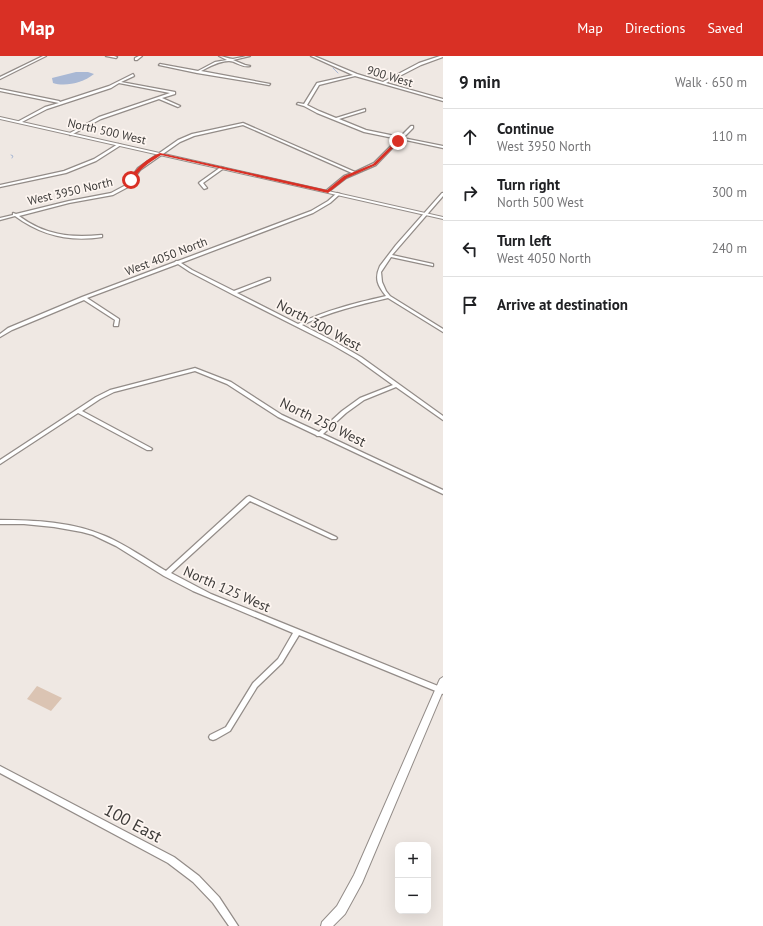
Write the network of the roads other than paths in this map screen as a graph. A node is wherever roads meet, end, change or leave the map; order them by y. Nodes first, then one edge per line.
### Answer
1 (34, 56) edge
2 (107, 56) edge
3 (141, 56) edge
4 (220, 56) edge
5 (249, 56) edge
6 (312, 56) edge
7 (443, 56) edge
8 (44, 57) edge
9 (116, 58) dead end
10 (136, 59) dead end
11 (230, 60) junction
12 (160, 66) dead end
13 (249, 66) dead end
14 (197, 72) junction
15 (133, 75) dead end
16 (356, 75) junction
17 (0, 78) edge
18 (120, 83) junction
19 (383, 83) junction
20 (269, 84) dead end
21 (0, 90) edge
22 (159, 98) junction
23 (443, 100) edge
24 (60, 102) junction
25 (298, 104) dead end
26 (306, 105) junction
27 (178, 106) dead end
28 (364, 110) dead end
29 (0, 118) edge
30 (336, 119) junction
31 (20, 122) junction
32 (412, 127) dead end
33 (71, 134) junction
34 (400, 139) junction
35 (119, 145) junction
36 (443, 147) edge
37 (160, 154) junction
38 (222, 168) junction
39 (355, 173) junction
40 (0, 186) edge
41 (205, 188) dead end
42 (328, 192) junction
43 (338, 194) junction
44 (443, 194) edge
45 (14, 214) junction
46 (426, 214) junction
47 (443, 218) edge
48 (0, 219) edge
49 (101, 236) dead end
50 (390, 256) junction
51 (178, 262) junction
52 (432, 265) dead end
53 (269, 279) dead end
54 (233, 293) junction
55 (389, 297) junction
56 (84, 298) junction
57 (116, 325) dead end
58 (299, 325) junction
59 (443, 331) edge
60 (0, 336) edge
61 (396, 385) junction
62 (78, 411) junction
63 (443, 418) edge
64 (319, 435) junction
65 (149, 449) dead end
66 (0, 462) edge
67 (443, 492) edge
68 (0, 522) edge
69 (334, 538) dead end
70 (166, 574) junction
71 (297, 632) junction
72 (442, 687) edge
73 (213, 737) dead end
74 (0, 769) edge
75 (234, 926) edge
76 (326, 926) edge

1 - 8 street
2 - 9 street
3 - 10 street
4 - 11 street
5 - 11 street
6 - 16 street, 900 West
7 - 19 street
8 - 17 street
11 - 13 street
11 - 14 street
12 - 14 street
14 - 20 street
15 - 18 street
16 - 19 street, 900 West
16 - 26 street
18 - 22 street
18 - 24 street
19 - 23 street, 900 West
21 - 24 street
22 - 27 street
22 - 33 street
24 - 31 street
25 - 26 street
26 - 30 street
28 - 30 street
29 - 31 street, North 500 West
30 - 34 street
31 - 33 street, North 500 West
32 - 34 street
33 - 35 street, North 500 West
34 - 36 street
34 - 39 street
35 - 37 street, North 500 West
35 - 40 street
37 - 38 street, North 500 West
37 - 39 street, West 3950 North
37 - 45 street, West 3950 North
38 - 41 street
38 - 42 street, North 500 West
39 - 42 street
42 - 43 street, North 500 West
43 - 46 street, North 500 West
43 - 51 street, West 4050 North
44 - 46 street
45 - 48 street, West 3950 North
45 - 49 street
46 - 47 street, North 500 West
46 - 50 street
50 - 52 street
50 - 55 street
51 - 54 street, North 300 West
51 - 56 street, West 4050 North
53 - 54 street
54 - 58 street, North 300 West
55 - 58 street
55 - 59 street
56 - 57 street
56 - 60 street, West 4050 North
58 - 61 street, North 300 West
61 - 63 street, North 300 West
61 - 64 street
62 - 64 street, North 250 West
62 - 65 street
62 - 66 street
64 - 67 street, North 250 West
68 - 70 street, North 125 West
69 - 70 street
70 - 71 street, North 125 West
71 - 72 street, North 125 West
71 - 73 street
72 - 76 street
74 - 75 street, 100 East

